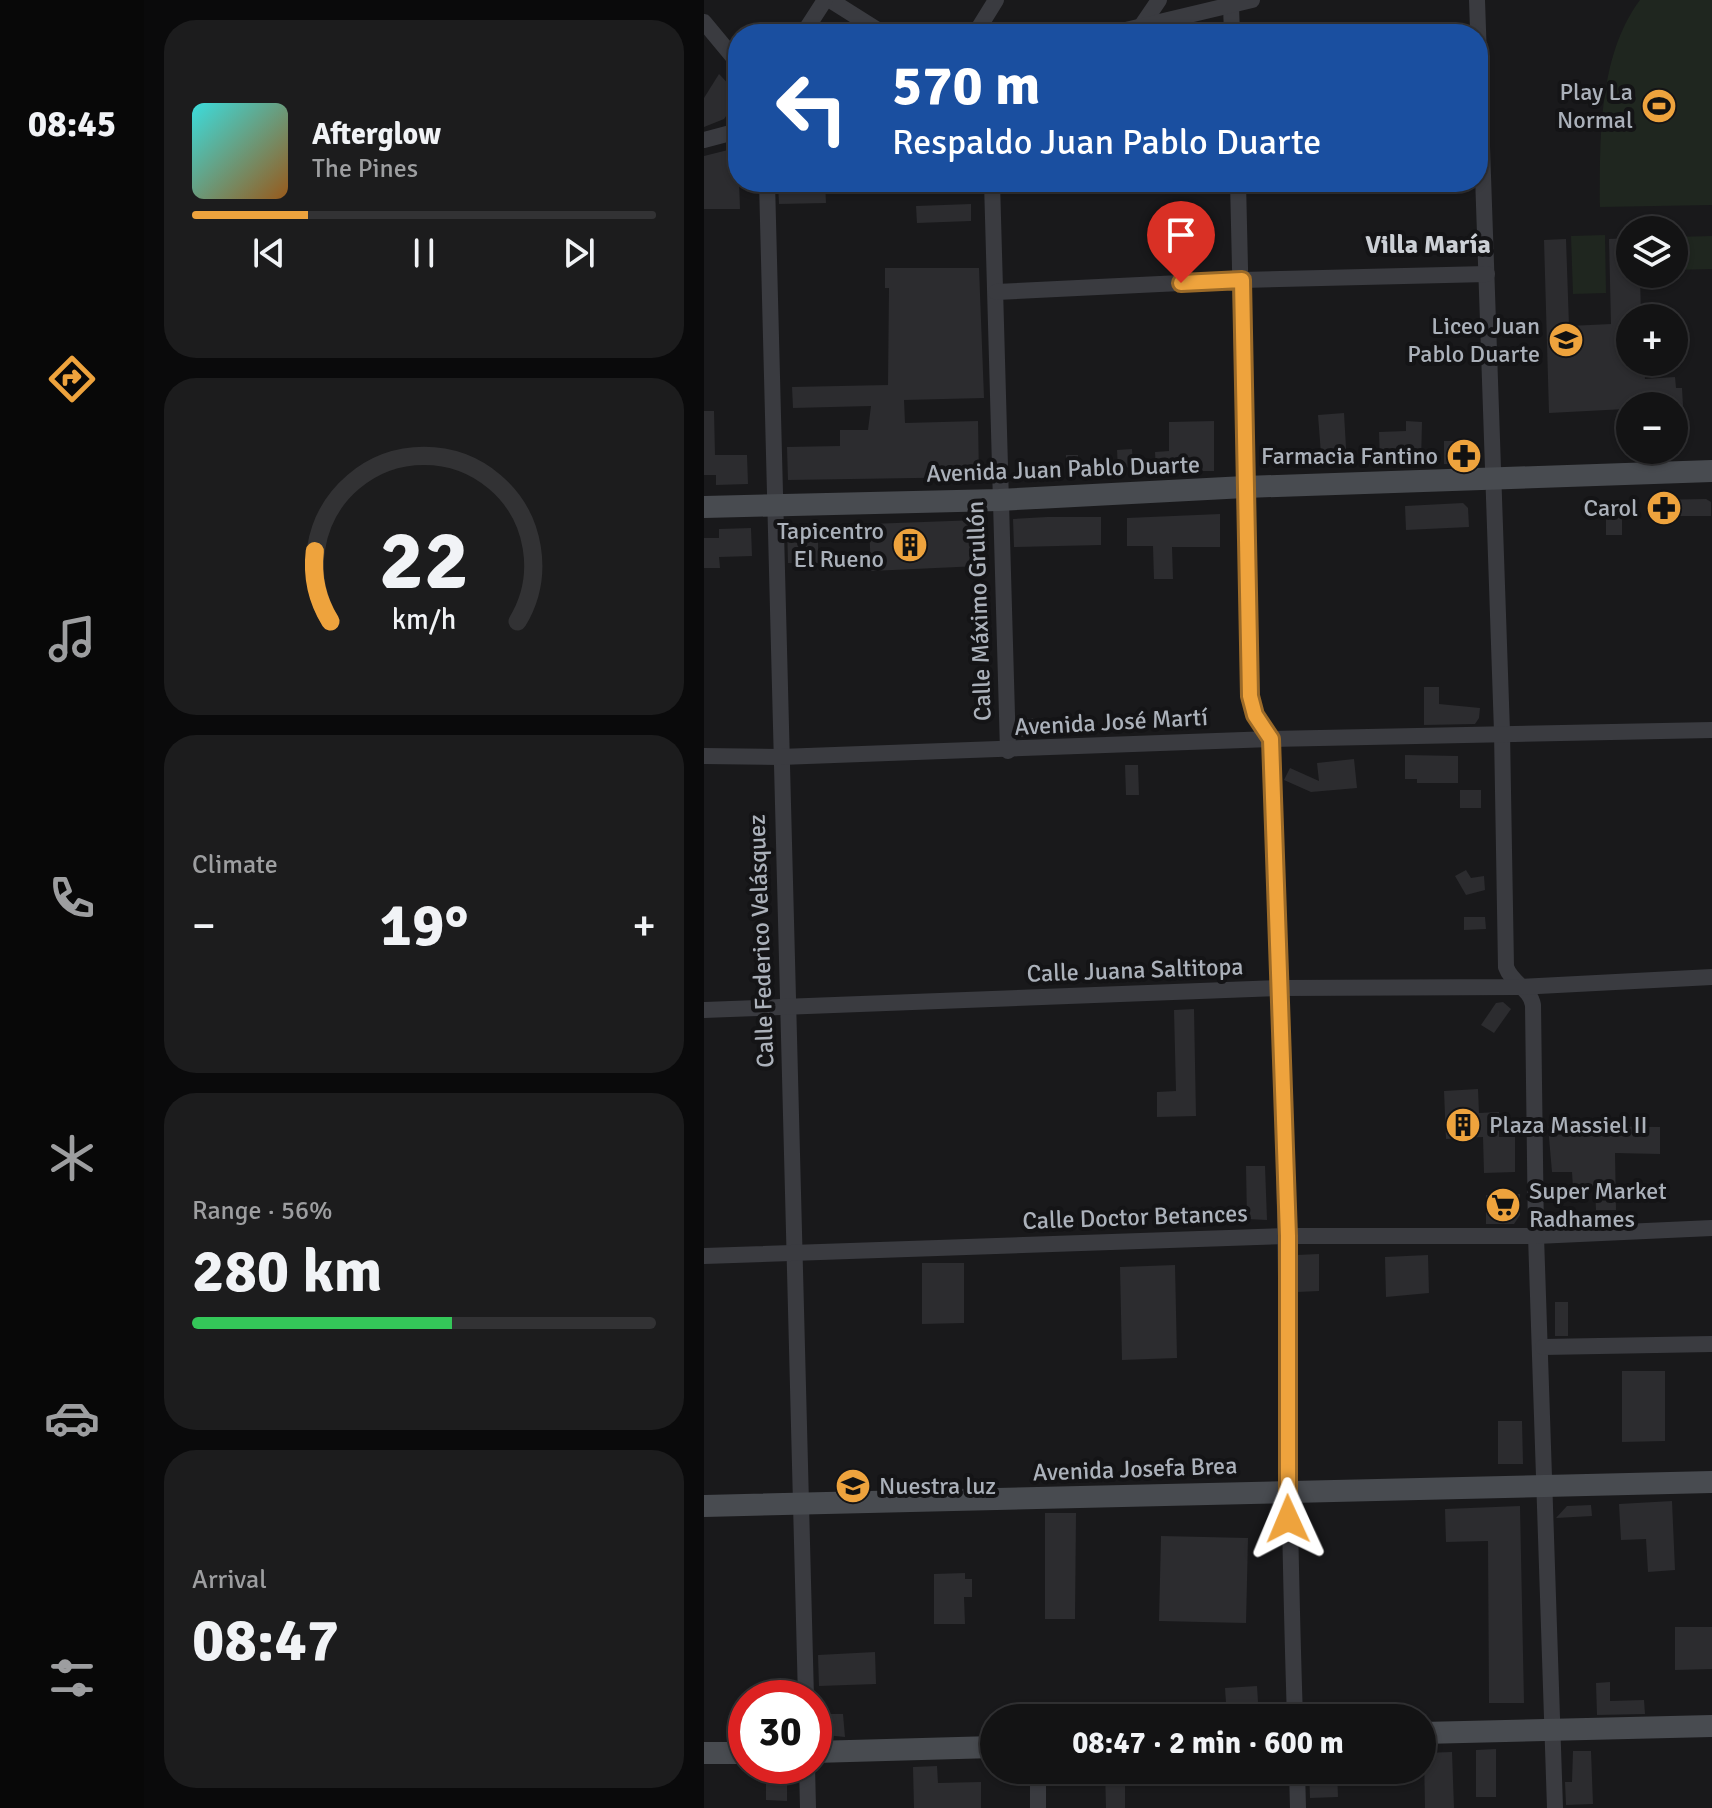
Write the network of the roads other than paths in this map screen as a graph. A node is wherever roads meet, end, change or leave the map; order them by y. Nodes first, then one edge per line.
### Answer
1 (828, 0) edge
2 (996, 0) edge
3 (1159, 0) edge
4 (1252, 0) edge
5 (1477, 0) edge
6 (1231, 6) junction
7 (704, 22) edge
8 (810, 24) edge
9 (868, 24) edge
10 (981, 24) edge
11 (1143, 24) edge
12 (1147, 24) edge
13 (1232, 24) edge
14 (1478, 24) edge
15 (728, 51) edge
16 (728, 134) edge
17 (704, 140) edge
18 (767, 192) edge
19 (992, 192) edge
20 (1238, 192) edge
21 (1484, 192) edge
22 (1487, 274) junction
23 (1242, 280) junction
24 (996, 292) junction
25 (1712, 471) edge
26 (1494, 479) junction
27 (1245, 487) junction
28 (999, 500) junction
29 (777, 503) junction
30 (704, 507) edge
31 (1712, 730) edge
32 (1502, 732) junction
33 (1271, 739) junction
34 (1008, 751) junction
35 (704, 756) edge
36 (780, 757) junction
37 (1712, 977) edge
38 (1519, 987) junction
39 (1281, 988) junction
40 (787, 1007) junction
41 (704, 1010) edge
42 (1712, 1228) edge
43 (1288, 1236) junction
44 (1536, 1236) junction
45 (795, 1252) junction
46 (704, 1256) edge
47 (1712, 1344) edge
48 (1543, 1347) junction
49 (1712, 1482) edge
50 (1547, 1486) junction
51 (1287, 1490) junction
52 (801, 1504) junction
53 (704, 1506) edge
54 (806, 1680) edge
55 (1295, 1704) edge
56 (1712, 1726) edge
57 (1553, 1730) junction
58 (1436, 1733) edge
59 (980, 1747) edge
60 (832, 1752) edge
61 (704, 1753) edge
62 (728, 1753) edge
63 (807, 1784) edge
64 (1038, 1784) edge
65 (1297, 1784) edge
66 (808, 1808) edge
67 (1038, 1808) edge
68 (1298, 1808) edge
69 (1555, 1808) edge

1 - 8 street
1 - 9 street
2 - 10 street
3 - 11 street
4 - 6 street
5 - 14 street
6 - 12 street
6 - 13 street
7 - 15 street
16 - 17 street
18 - 29 street, Calle Federico Velásquez
19 - 24 street, Calle Máximo Grullón
20 - 23 street
21 - 22 street
22 - 23 street
22 - 26 street
23 - 24 street
23 - 27 street
24 - 28 street, Calle Máximo Grullón
25 - 26 main road, Avenida Juan Pablo Duarte
26 - 27 main road, Avenida Juan Pablo Duarte
26 - 32 street
27 - 28 main road, Avenida Juan Pablo Duarte
27 - 33 street
28 - 29 main road, Avenida Juan Pablo Duarte
28 - 34 street, Calle Máximo Grullón
29 - 30 main road, Avenida Juan Pablo Duarte
29 - 36 street, Calle Federico Velásquez
31 - 32 street, Avenida José Martí
32 - 33 street, Avenida José Martí
32 - 38 street
33 - 34 street, Avenida José Martí
33 - 39 street
34 - 36 street, Avenida José Martí
35 - 36 street, Avenida José Martí
36 - 40 street, Calle Federico Velásquez
37 - 38 street, Calle Juana Saltitopa
38 - 39 street, Calle Juana Saltitopa
38 - 44 street
39 - 40 street, Calle Juana Saltitopa
39 - 43 street
40 - 41 street, Calle Juana Saltitopa
40 - 45 street, Calle Federico Velásquez
42 - 44 street, Calle Doctor Betances
43 - 44 street, Calle Doctor Betances
43 - 45 street, Calle Doctor Betances
43 - 51 street
44 - 48 street
45 - 46 street, Calle Doctor Betances
45 - 52 street, Calle Federico Velásquez
47 - 48 street
48 - 50 street
49 - 50 main road, Avenida Josefa Brea
50 - 51 main road, Avenida Josefa Brea
50 - 57 street
51 - 52 main road, Avenida Josefa Brea
51 - 55 street
52 - 53 main road, Avenida Josefa Brea
52 - 54 street, Calle Federico Velásquez
56 - 57 main road
57 - 58 main road
57 - 69 street
59 - 60 main road
61 - 62 main road
63 - 66 street
64 - 67 street
65 - 68 street

